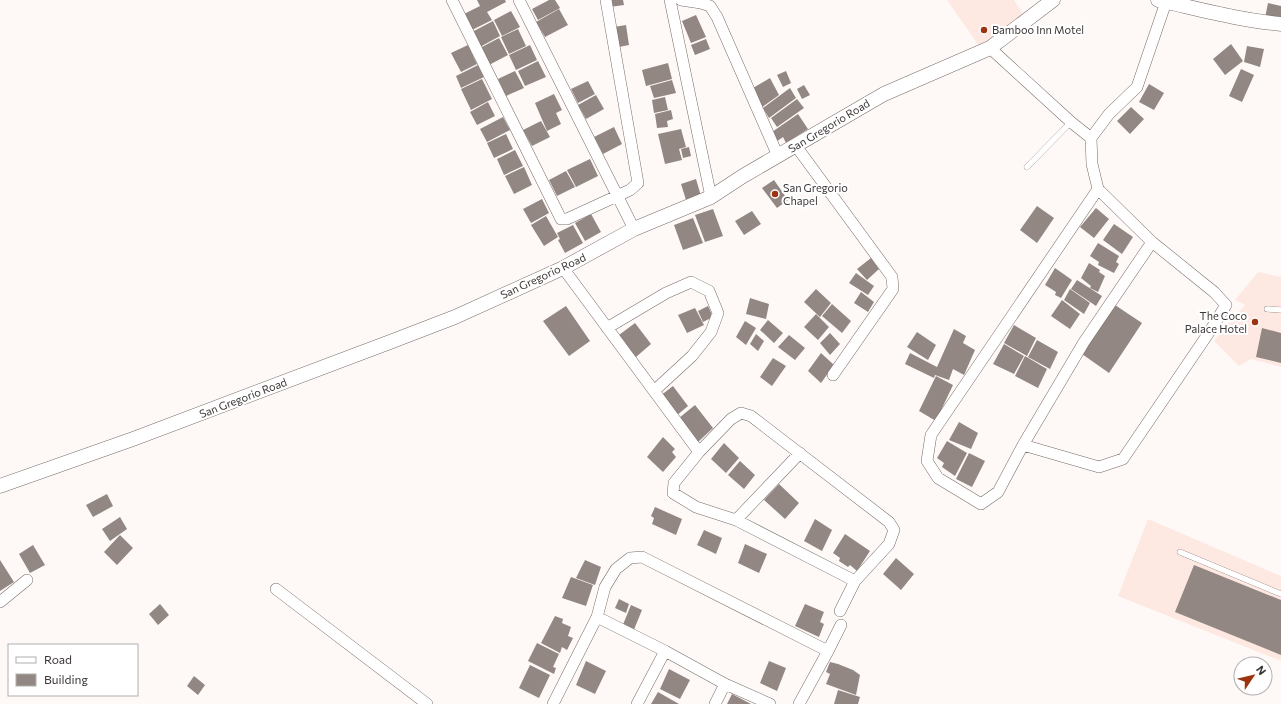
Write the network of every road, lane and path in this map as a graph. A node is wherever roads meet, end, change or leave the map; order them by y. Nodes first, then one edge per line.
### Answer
1 (452, 0) edge
2 (519, 0) edge
3 (606, 0) edge
4 (670, 0) edge
5 (681, 0) edge
6 (1053, 0) edge
7 (1162, 1) edge
8 (1200, 5) edge
9 (1281, 24) edge
10 (990, 48) junction
11 (1071, 122) junction
12 (1091, 138) junction
13 (796, 146) junction
14 (778, 156) junction
15 (1026, 167) dead end
16 (1098, 189) junction
17 (617, 196) junction
18 (712, 197) junction
19 (634, 230) junction
20 (1152, 242) junction
21 (563, 268) junction
22 (1267, 309) dead end
23 (1281, 310) edge
24 (607, 328) junction
25 (833, 375) dead end
26 (654, 390) junction
27 (1023, 445) junction
28 (699, 452) junction
29 (800, 453) junction
30 (0, 486) edge
31 (736, 520) junction
32 (1180, 552) dead end
33 (27, 580) dead end
34 (855, 581) junction
35 (276, 589) dead end
36 (1281, 594) edge
37 (0, 602) edge
38 (840, 611) dead end
39 (597, 617) junction
40 (841, 625) dead end
41 (665, 651) junction
42 (828, 651) junction
43 (724, 684) junction
44 (427, 704) edge
45 (553, 704) edge
46 (637, 704) edge
47 (715, 704) edge
48 (770, 704) edge
49 (799, 704) edge

1 - 17 street
2 - 17 street
3 - 17 street
4 - 18 street
5 - 14 street
6 - 10 street, San Gregorio Road
7 - 8 street
7 - 12 street
8 - 9 street
10 - 11 street
10 - 13 street, San Gregorio Road
11 - 12 street
11 - 15 lane
12 - 16 street
13 - 14 street, San Gregorio Road
13 - 25 street
14 - 18 street, San Gregorio Road
16 - 20 street
16 - 27 street
17 - 19 street
18 - 19 street, San Gregorio Road
19 - 21 street, San Gregorio Road
20 - 27 street
20 - 27 street
21 - 24 street
21 - 30 street, San Gregorio Road
22 - 23 lane
24 - 26 street
24 - 26 street
26 - 28 street
28 - 29 street
28 - 31 street
29 - 31 street
29 - 34 street
31 - 34 street
32 - 36 lane
33 - 37 street
34 - 38 street
35 - 44 street
39 - 41 street
39 - 42 street
39 - 45 street
40 - 42 street
41 - 43 street
41 - 46 street
42 - 49 street
43 - 47 street
43 - 48 street

